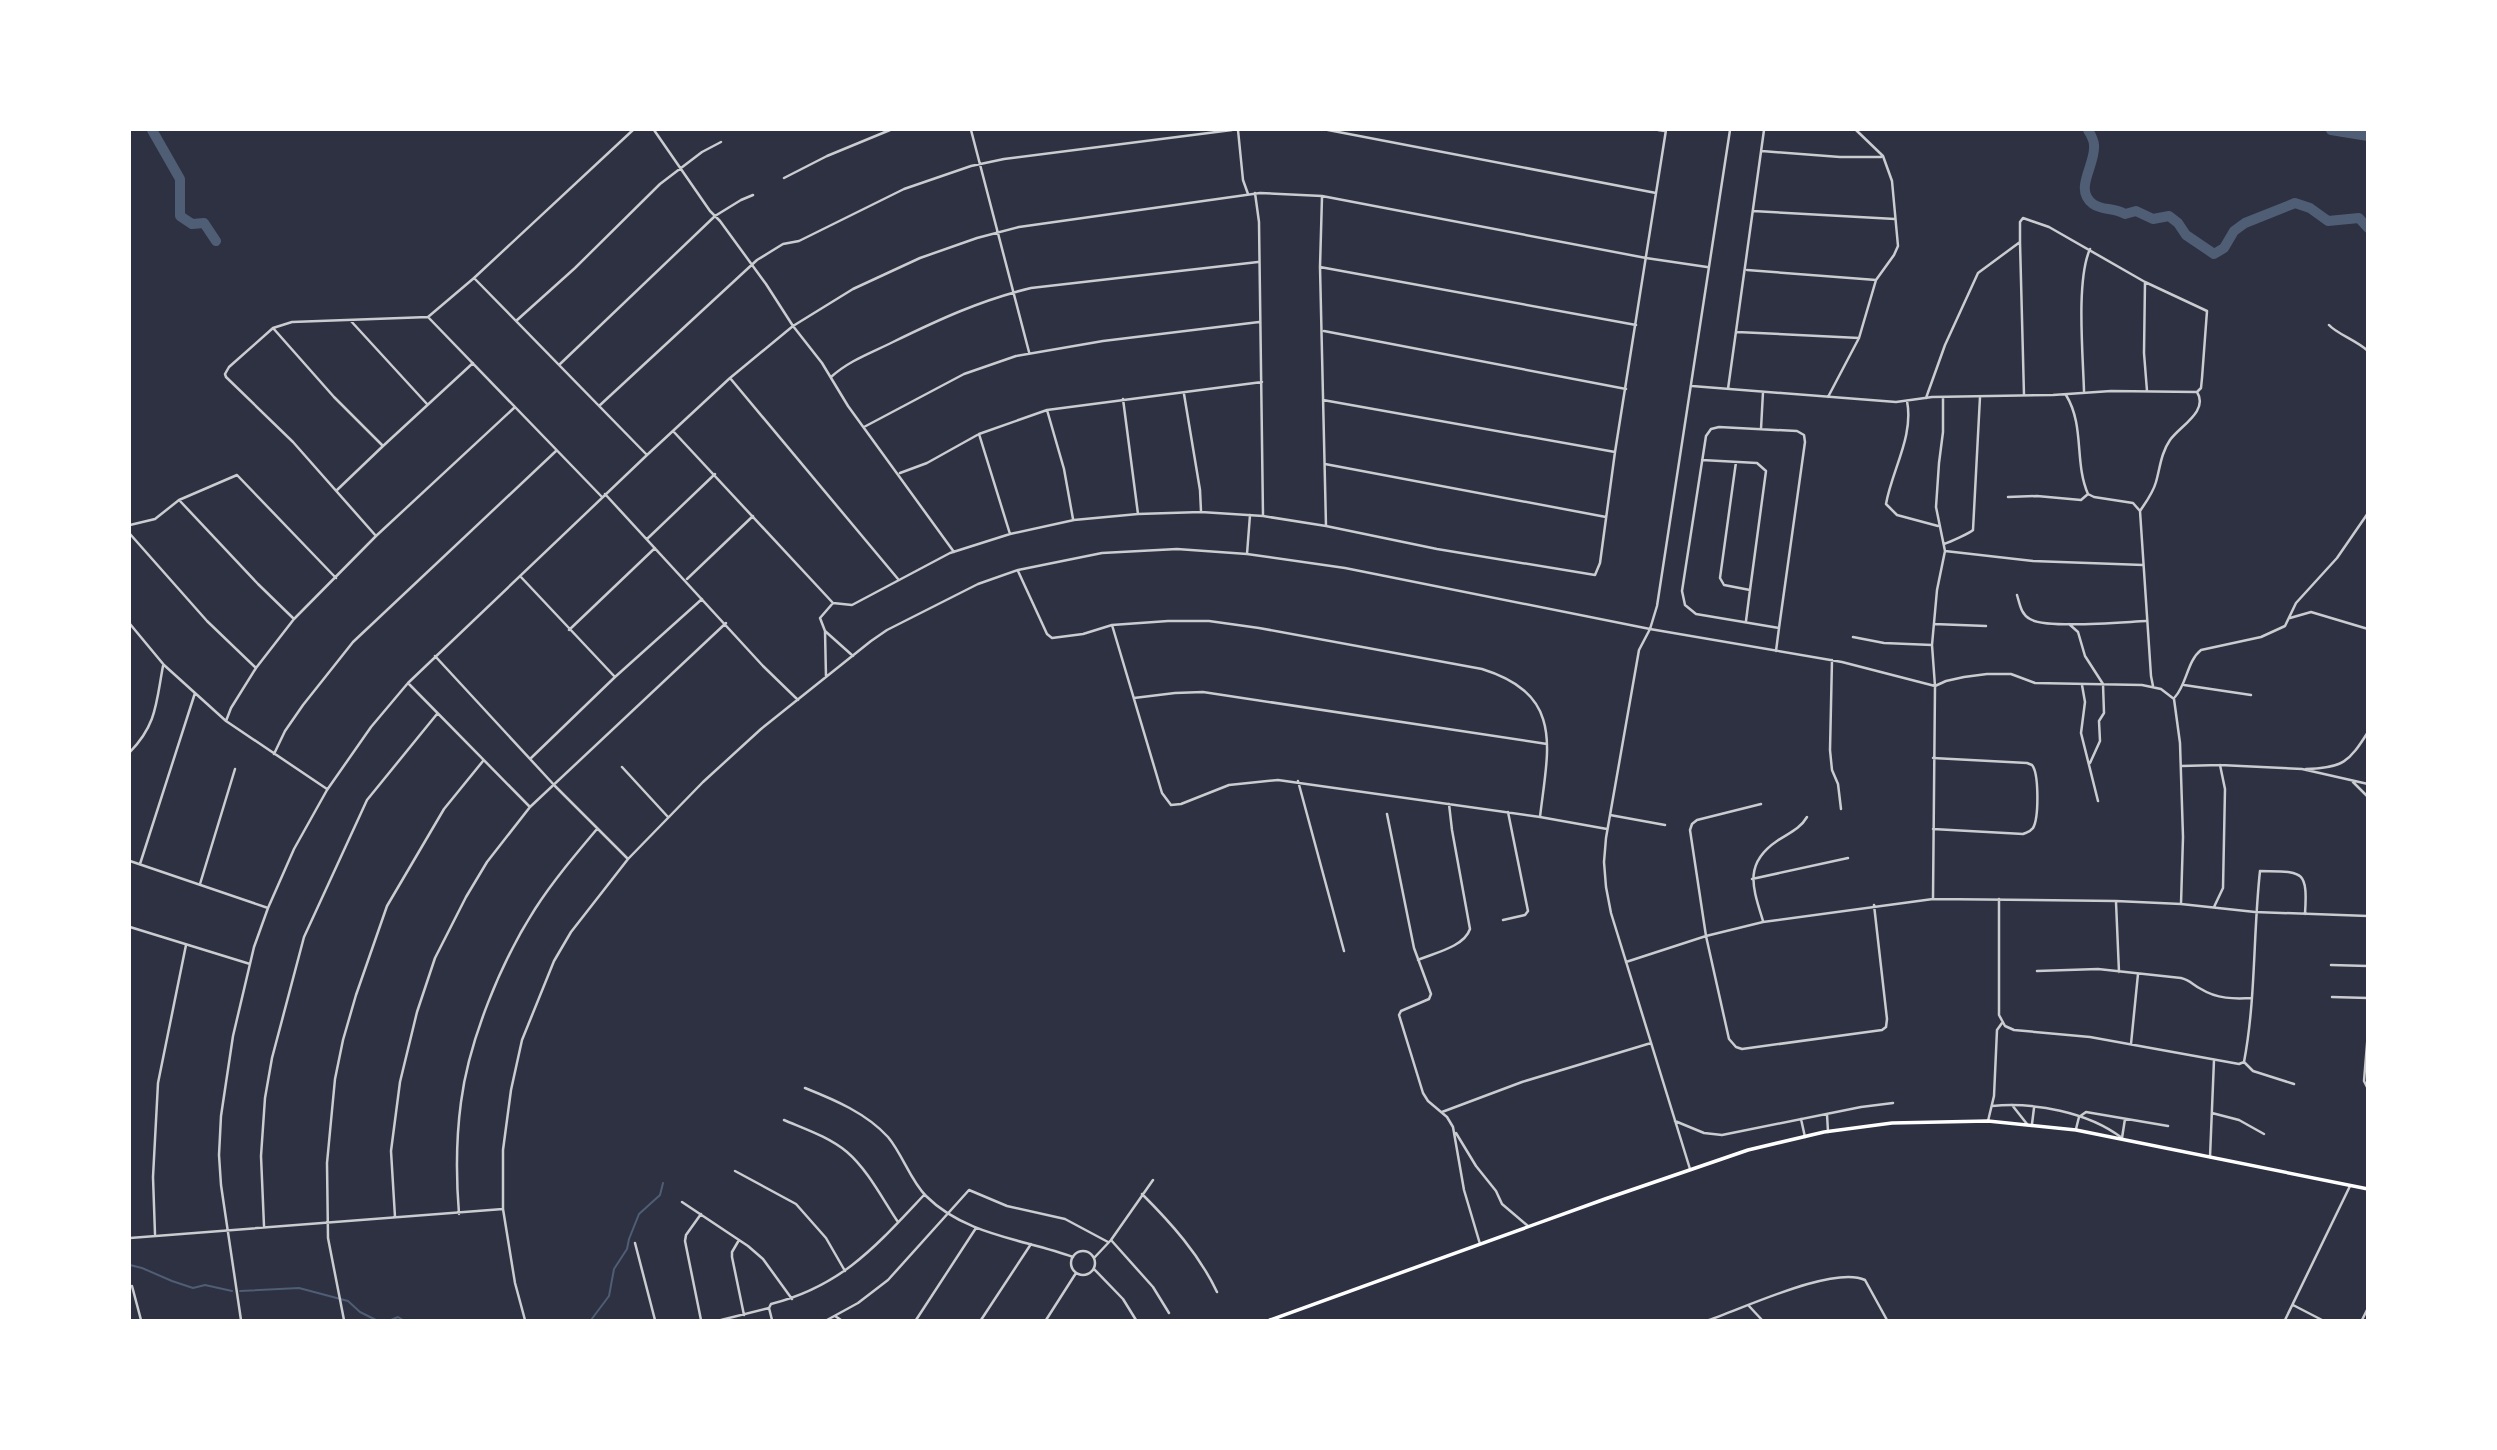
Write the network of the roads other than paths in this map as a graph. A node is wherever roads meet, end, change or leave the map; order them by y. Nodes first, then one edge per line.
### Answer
1 (633, 130) edge
2 (654, 130) edge
3 (890, 130) edge
4 (971, 130) edge
5 (1232, 130) edge
6 (1238, 130) edge
7 (1328, 130) edge
8 (1375, 130) edge
9 (1658, 130) edge
10 (1665, 130) edge
11 (1730, 130) edge
12 (1764, 130) edge
13 (1856, 130) edge
14 (1374, 138) junction
15 (721, 142) dead end
16 (1762, 151) junction
17 (1883, 156) junction
18 (980, 164) junction
19 (682, 167) junction
20 (784, 178) dead end
21 (1255, 193) junction
22 (1656, 193) junction
23 (1248, 194) junction
24 (753, 195) dead end
25 (1322, 196) junction
26 (1753, 211) junction
27 (715, 216) junction
28 (1895, 219) junction
29 (999, 232) junction
30 (2020, 242) junction
31 (2090, 249) junction
32 (1646, 258) junction
33 (1258, 262) junction
34 (751, 265) junction
35 (1320, 267) junction
36 (1707, 267) junction
37 (1746, 270) junction
38 (474, 278) junction
39 (1876, 280) junction
40 (2145, 282) junction
41 (1013, 292) junction
42 (428, 317) junction
43 (350, 320) junction
44 (516, 321) junction
45 (1259, 322) junction
46 (1636, 325) junction
47 (2329, 325) dead end
48 (793, 326) junction
49 (273, 328) junction
50 (1323, 331) junction
51 (1737, 332) junction
52 (1859, 338) junction
53 (2368, 351) edge
54 (1030, 352) junction
55 (472, 363) junction
56 (559, 365) junction
57 (831, 377) junction
58 (730, 378) junction
59 (1262, 382) junction
60 (1692, 386) junction
61 (1626, 389) junction
62 (1728, 389) junction
63 (2147, 391) junction
64 (1763, 392) junction
65 (2197, 392) junction
66 (2084, 393) junction
67 (1184, 394) junction
68 (2024, 395) junction
69 (2066, 395) junction
70 (1828, 397) junction
71 (1980, 397) junction
72 (1926, 398) junction
73 (1943, 398) junction
74 (1123, 399) junction
75 (1323, 400) junction
76 (1907, 401) junction
77 (427, 404) junction
78 (599, 406) junction
79 (515, 407) junction
80 (1048, 410) junction
81 (864, 427) junction
82 (1760, 429) junction
83 (673, 430) junction
84 (979, 434) junction
85 (383, 446) junction
86 (556, 451) junction
87 (1615, 452) junction
88 (647, 455) junction
89 (1702, 460) junction
90 (1736, 462) junction
91 (1325, 464) junction
92 (898, 473) junction
93 (715, 474) junction
94 (336, 491) junction
95 (2088, 494) junction
96 (603, 496) junction
97 (2008, 497) dead end
98 (179, 500) junction
99 (2140, 511) junction
100 (1201, 512) junction
101 (2368, 513) edge
102 (1138, 514) junction
103 (1250, 515) junction
104 (753, 516) junction
105 (1263, 516) junction
106 (1606, 517) junction
107 (1074, 520) junction
108 (130, 525) edge
109 (1326, 526) junction
110 (1938, 526) junction
111 (130, 534) edge
112 (1010, 534) junction
113 (376, 536) junction
114 (647, 539) junction
115 (1944, 544) junction
116 (655, 548) junction
117 (1945, 551) junction
118 (954, 552) junction
119 (1247, 554) junction
120 (2143, 565) junction
121 (1017, 569) junction
122 (520, 576) junction
123 (335, 578) junction
124 (898, 579) junction
125 (686, 580) junction
126 (1750, 590) junction
127 (2017, 596) dead end
128 (702, 598) junction
129 (833, 603) junction
130 (2290, 618) junction
131 (294, 619) junction
132 (2146, 621) junction
133 (726, 623) junction
134 (1746, 623) junction
135 (130, 624) edge
136 (1934, 624) junction
137 (2069, 624) junction
138 (1112, 625) junction
139 (1986, 626) dead end
140 (1779, 628) junction
141 (569, 629) junction
142 (1650, 629) junction
143 (2368, 629) edge
144 (825, 631) junction
145 (1853, 637) dead end
146 (1932, 645) junction
147 (1776, 651) junction
148 (435, 656) junction
149 (853, 656) junction
150 (1832, 660) junction
151 (164, 664) junction
152 (256, 668) junction
153 (615, 677) junction
154 (826, 677) junction
155 (408, 683) junction
156 (2082, 684) junction
157 (2103, 684) junction
158 (2183, 685) junction
159 (1935, 686) junction
160 (2153, 686) junction
161 (195, 693) junction
162 (2251, 695) dead end
163 (1134, 698) junction
164 (2174, 699) junction
165 (798, 700) junction
166 (437, 714) junction
167 (226, 721) junction
168 (2368, 732) edge
169 (1548, 745) junction
170 (130, 752) edge
171 (274, 754) junction
172 (530, 758) junction
173 (1933, 758) junction
174 (483, 761) junction
175 (2090, 764) junction
176 (2220, 765) junction
177 (2181, 766) junction
178 (622, 767) dead end
179 (235, 769) dead end
180 (2302, 769) junction
181 (1298, 781) junction
182 (2352, 781) junction
183 (2368, 784) edge
184 (555, 786) junction
185 (327, 790) junction
186 (2368, 797) edge
187 (2098, 801) dead end
188 (1450, 804) junction
189 (1762, 804) dead end
190 (530, 807) junction
191 (1841, 809) dead end
192 (1508, 813) junction
193 (1387, 814) dead end
194 (1610, 815) junction
195 (668, 817) junction
196 (1540, 817) junction
197 (1807, 817) dead end
198 (1665, 825) dead end
199 (1608, 829) junction
200 (1933, 829) junction
201 (597, 830) junction
202 (1848, 858) dead end
203 (628, 859) junction
204 (130, 861) edge
205 (140, 864) junction
206 (1752, 879) junction
207 (200, 884) junction
208 (1933, 899) junction
209 (1999, 899) junction
210 (2116, 901) junction
211 (2181, 904) junction
212 (1874, 905) junction
213 (268, 908) junction
214 (2214, 908) junction
215 (2255, 912) junction
216 (2305, 914) junction
217 (2368, 916) edge
218 (1503, 920) dead end
219 (1763, 922) junction
220 (130, 927) edge
221 (1706, 936) junction
222 (186, 945) junction
223 (1344, 951) dead end
224 (1418, 960) junction
225 (1626, 962) junction
226 (250, 964) junction
227 (2331, 965) dead end
228 (2368, 966) edge
229 (2037, 971) dead end
230 (2119, 972) junction
231 (2138, 974) junction
232 (2332, 997) dead end
233 (2252, 998) junction
234 (2368, 998) edge
235 (2002, 1023) junction
236 (2368, 1032) edge
237 (1651, 1042) junction
238 (2131, 1044) junction
239 (2214, 1060) junction
240 (2244, 1062) junction
241 (2294, 1084) dead end
242 (805, 1088) dead end
243 (2368, 1089) edge
244 (1893, 1104) dead end
245 (2012, 1105) junction
246 (1992, 1106) junction
247 (2034, 1108) junction
248 (1442, 1112) junction
249 (2212, 1113) junction
250 (1827, 1114) junction
251 (2079, 1117) junction
252 (1800, 1119) junction
253 (2125, 1119) junction
254 (784, 1120) dead end
255 (1988, 1121) junction
256 (1675, 1122) junction
257 (2029, 1124) junction
258 (2168, 1126) dead end
259 (1453, 1127) junction
260 (2076, 1130) junction
261 (1828, 1132) junction
262 (2264, 1134) dead end
263 (1805, 1137) junction
264 (2122, 1138) junction
265 (2210, 1157) junction
266 (1690, 1170) junction
267 (734, 1171) dead end
268 (1153, 1180) dead end
269 (2350, 1186) junction
270 (2368, 1189) edge
271 (1142, 1194) junction
272 (924, 1195) junction
273 (682, 1202) dead end
274 (503, 1209) junction
275 (949, 1213) junction
276 (459, 1214) junction
277 (701, 1214) junction
278 (395, 1217) junction
279 (328, 1221) junction
280 (898, 1222) junction
281 (264, 1226) junction
282 (1528, 1226) junction
283 (976, 1228) junction
284 (228, 1230) junction
285 (156, 1234) junction
286 (130, 1238) edge
287 (739, 1240) junction
288 (1110, 1241) junction
289 (635, 1243) dead end
290 (1031, 1244) junction
291 (1480, 1244) junction
292 (1073, 1257) junction
293 (1094, 1258) junction
294 (1094, 1269) junction
295 (845, 1271) junction
296 (1076, 1273) junction
297 (132, 1286) dead end
298 (1217, 1292) dead end
299 (792, 1299) junction
300 (2292, 1305) junction
301 (1749, 1306) junction
302 (769, 1308) junction
303 (2368, 1308) edge
304 (1168, 1313) dead end
305 (744, 1315) junction
306 (835, 1316) junction
307 (2364, 1319) edge
308 (723, 1320) edge
309 (141, 1321) edge
310 (241, 1321) edge
311 (344, 1321) edge
312 (525, 1321) edge
313 (655, 1321) edge
314 (701, 1321) edge
315 (772, 1321) edge
316 (827, 1321) edge
317 (841, 1321) edge
318 (916, 1321) edge
319 (981, 1321) edge
320 (1046, 1321) edge
321 (1136, 1321) edge
322 (1270, 1321) edge
323 (1709, 1321) edge
324 (1762, 1321) edge
325 (1887, 1321) edge
326 (2285, 1321) edge
327 (2322, 1321) edge

1 - 38 street
2 - 19 street
3 - 20 street
4 - 18 street
5 - 18 street
6 - 23 street
7 - 14 street
8 - 14 street
9 - 10 street
10 - 22 street
11 - 36 street
12 - 16 street
13 - 17 street
14 - 22 street
15 - 19 street
16 - 17 street
16 - 26 street
17 - 28 street
18 - 29 street
18 - 34 street
19 - 27 street
19 - 44 street
21 - 23 street
21 - 25 street
21 - 33 street
22 - 32 street
23 - 29 street
24 - 27 street
25 - 32 street
25 - 35 street
26 - 28 street
26 - 37 street
27 - 34 street
27 - 56 street
28 - 39 street
29 - 41 street
29 - 48 street
30 - 31 street
30 - 68 street
30 - 72 street
31 - 40 street
31 - 66 street
32 - 36 street
32 - 46 street
33 - 41 street
33 - 45 street
34 - 48 street
34 - 78 street
35 - 46 street
35 - 50 street
36 - 60 street
37 - 39 street
37 - 51 street
38 - 42 street
38 - 44 street
39 - 52 street
40 - 63 street
40 - 65 street
41 - 54 street
41 - 57 street
42 - 43 street
42 - 55 street
43 - 49 street
43 - 77 street
44 - 56 street
45 - 54 street
45 - 59 street
46 - 61 street
47 - 53 street
48 - 57 street
48 - 58 street
49 - 85 street
49 - 94 street
50 - 61 street
50 - 75 street
51 - 52 street
51 - 62 street
52 - 70 street
54 - 81 street
55 - 77 street
55 - 79 street
56 - 78 street
57 - 81 street
58 - 83 street
58 - 124 street
59 - 67 street
59 - 105 street
60 - 62 street
60 - 142 street
61 - 87 street
62 - 64 street
63 - 65 street
63 - 66 street
64 - 70 street
64 - 82 street
65 - 99 street
66 - 69 street
67 - 74 street
67 - 100 street
68 - 69 street
68 - 71 street
69 - 95 street
70 - 76 street
71 - 73 street
71 - 115 street
72 - 73 street
72 - 76 street
73 - 110 street
74 - 80 street
74 - 102 street
75 - 87 street
75 - 91 street
76 - 110 street
77 - 85 street
78 - 88 street
79 - 86 street
79 - 113 street
80 - 84 street
80 - 107 street
81 - 92 street
82 - 89 street
82 - 140 street
83 - 88 street
83 - 93 street
84 - 92 street
84 - 112 street
85 - 94 street
86 - 96 street
86 - 171 street
87 - 106 street
88 - 96 street
89 - 90 street
89 - 134 street
90 - 126 street
90 - 126 street
91 - 106 street
91 - 109 street
92 - 118 street
93 - 104 street
93 - 114 street
94 - 113 street
95 - 97 street
95 - 99 street
96 - 114 street
96 - 122 street
98 - 108 street
98 - 123 street
98 - 131 street
99 - 120 street
100 - 102 street
100 - 103 street
101 - 130 street
102 - 107 street
103 - 105 street
103 - 119 street
104 - 125 street
104 - 129 street
105 - 109 street
106 - 109 street
107 - 112 street
110 - 115 street
111 - 152 street
112 - 118 street
113 - 123 street
114 - 116 street
115 - 117 street
116 - 125 street
116 - 141 street
117 - 120 street
117 - 136 street
118 - 124 street
119 - 121 street
119 - 142 street
120 - 132 street
121 - 138 street
121 - 149 street
122 - 141 street
122 - 148 street
123 - 131 street
124 - 129 street
125 - 128 street
126 - 134 street
127 - 137 street
128 - 133 street
128 - 153 street
129 - 144 street
130 - 143 street
130 - 158 street
131 - 152 street
132 - 137 street
132 - 160 street
133 - 165 street
133 - 184 street
134 - 140 street
135 - 151 street
136 - 139 street
136 - 146 street
137 - 157 street
138 - 163 street
138 - 169 street
140 - 147 street
141 - 153 street
142 - 147 street
142 - 194 street
144 - 149 street
144 - 154 street
145 - 146 street
146 - 159 street
147 - 150 street
148 - 155 street
148 - 172 street
149 - 154 street
150 - 159 street
150 - 191 street
151 - 161 street
151 - 170 street
152 - 167 street
153 - 172 street
154 - 165 street
155 - 166 street
155 - 185 street
156 - 157 street
156 - 159 street
156 - 175 street
157 - 160 street
157 - 175 street
158 - 162 street
158 - 164 street
159 - 173 street
160 - 164 street
161 - 167 street
161 - 205 street
163 - 169 street
163 - 181 street
164 - 177 street
165 - 195 street
166 - 174 street
166 - 281 street
167 - 171 street
168 - 180 street
169 - 196 street
171 - 185 street
172 - 184 street
173 - 200 street
173 - 200 street
174 - 190 street
174 - 279 street
175 - 187 street
176 - 177 street
176 - 180 street
176 - 214 street
177 - 211 street
178 - 195 street
179 - 207 street
180 - 182 street
181 - 188 street
181 - 223 street
182 - 183 street
182 - 186 street
184 - 190 street
184 - 201 street
185 - 213 street
188 - 192 street
188 - 224 street
189 - 221 street
190 - 278 street
192 - 196 street
192 - 218 street
193 - 224 street
194 - 198 street
194 - 199 street
195 - 203 street
196 - 199 street
197 - 206 street
199 - 225 street
200 - 208 street
201 - 203 street
201 - 276 street
202 - 206 street
203 - 274 street
204 - 205 street
205 - 207 street
206 - 219 street
207 - 213 street
208 - 209 street
208 - 212 street
209 - 210 street
209 - 235 street
210 - 211 street
210 - 230 street
211 - 214 street
212 - 219 street
212 - 221 street
213 - 226 street
214 - 215 street
215 - 216 street
215 - 216 street
215 - 233 street
216 - 217 street
219 - 221 street
220 - 222 street
221 - 225 street
222 - 226 street
222 - 285 street
224 - 248 street
225 - 237 street
226 - 284 street
227 - 228 street
229 - 230 street
230 - 231 street
231 - 233 street
231 - 238 street
232 - 234 street
233 - 240 street
235 - 238 street
235 - 246 street
236 - 243 street
237 - 248 street
237 - 256 street
238 - 239 street
239 - 240 street
239 - 249 street
240 - 241 street
242 - 272 street
244 - 250 street
245 - 246 street
245 - 247 street
245 - 257 street
246 - 255 street
247 - 251 street
247 - 257 street
248 - 259 street
249 - 262 street
249 - 265 street
250 - 252 street
250 - 261 street
251 - 253 street
251 - 260 street
251 - 264 street
252 - 256 street
252 - 263 street
253 - 258 street
253 - 264 street
254 - 280 street
255 - 257 main road
255 - 261 main road
256 - 266 street
257 - 260 main road
259 - 282 street
259 - 291 street
260 - 264 main road
261 - 263 main road
263 - 266 main road
264 - 265 main road
265 - 269 main road
266 - 282 main road
267 - 295 street
268 - 271 street
269 - 270 main road
269 - 300 street
271 - 288 street
271 - 298 street
272 - 275 street
272 - 280 street
273 - 277 street
274 - 276 street
274 - 312 street
275 - 283 street
275 - 288 street
275 - 306 street
276 - 278 street
277 - 287 street
277 - 314 street
278 - 279 street
279 - 281 street
279 - 311 street
280 - 295 street
281 - 284 street
282 - 291 main road
283 - 290 street
283 - 318 street
284 - 285 street
284 - 310 street
285 - 286 street
287 - 299 street
287 - 305 street
288 - 293 street
288 - 304 street
289 - 313 street
290 - 292 street
290 - 319 street
291 - 322 main road
292 - 293 street
292 - 296 street
293 - 294 street
294 - 296 street
294 - 321 street
295 - 299 street
296 - 320 street
297 - 309 street
299 - 302 street
300 - 326 street
300 - 327 street
301 - 323 street
301 - 324 street
301 - 325 street
302 - 305 street
302 - 315 street
303 - 307 street
305 - 308 street
306 - 316 street
306 - 317 street

